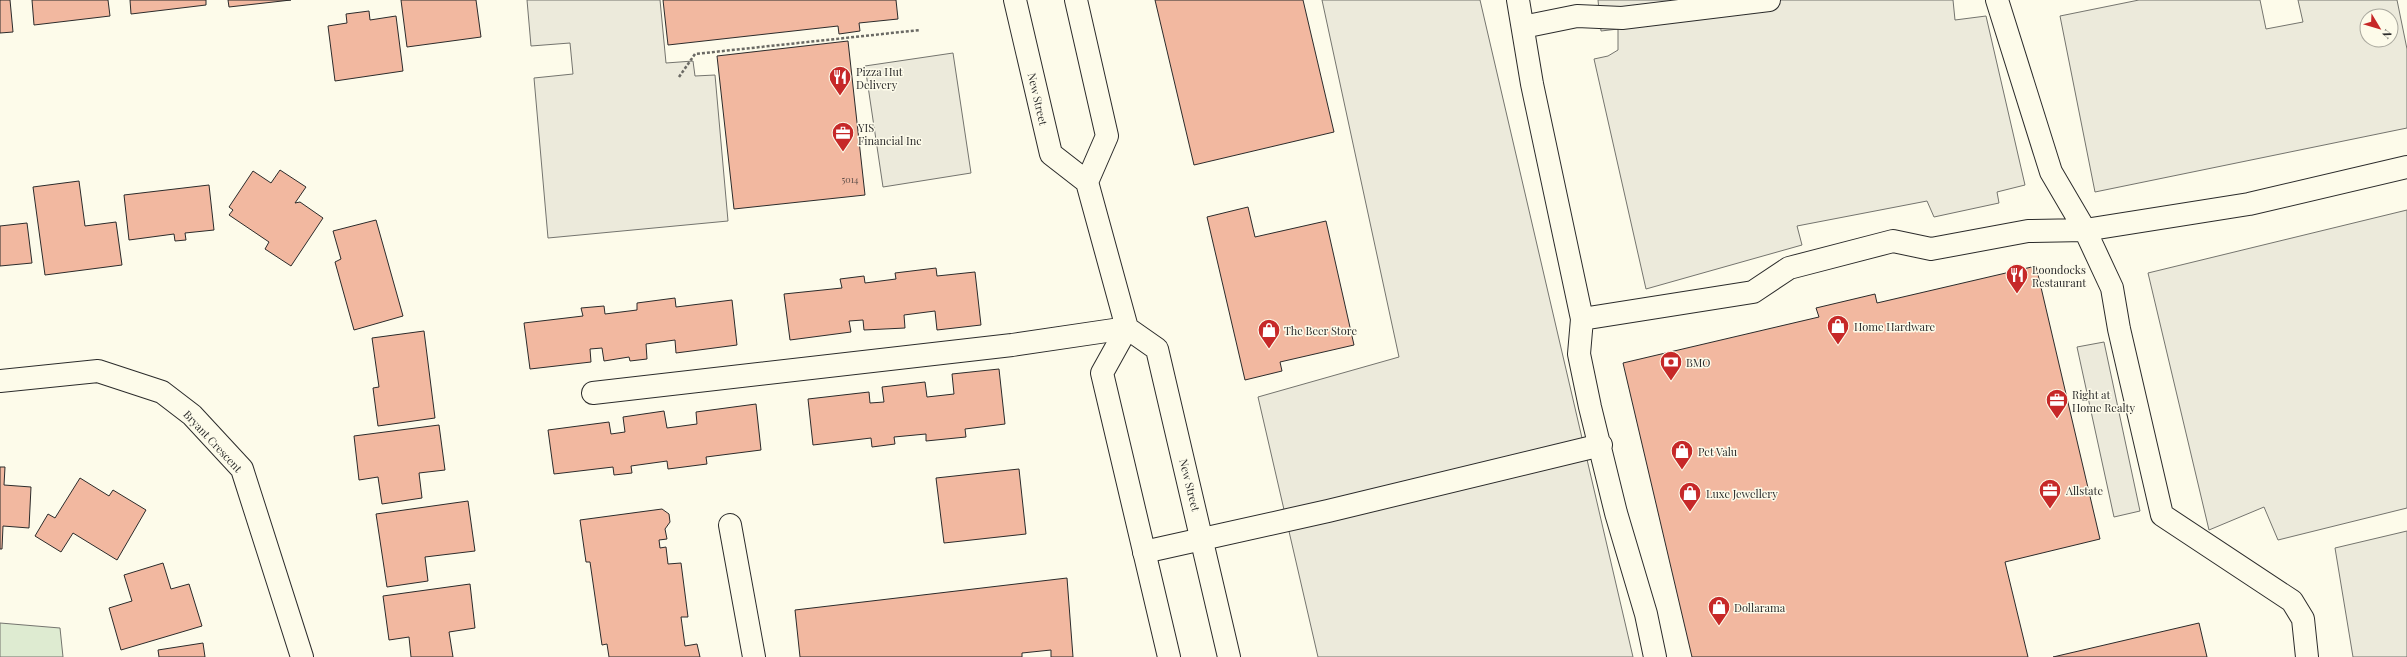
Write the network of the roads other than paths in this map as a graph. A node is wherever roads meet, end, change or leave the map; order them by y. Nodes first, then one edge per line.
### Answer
1 (1015, 0) edge
2 (1076, 0) edge
3 (1518, 0) edge
4 (1769, 0) edge
5 (1997, 0) edge
6 (1523, 27) junction
7 (2407, 167) edge
8 (1087, 182) junction
9 (2085, 230) junction
10 (1582, 319) junction
11 (1127, 328) junction
12 (0, 381) edge
13 (593, 393) dead end
14 (1601, 445) junction
15 (730, 525) dead end
16 (1203, 539) junction
17 (1144, 552) junction
18 (302, 657) edge
19 (754, 657) edge
20 (1169, 657) edge
21 (1229, 657) edge
22 (1655, 657) edge
23 (2308, 657) edge

1 - 8 main road, New Street
2 - 8 main road
3 - 6 main road
4 - 6 main road
5 - 9 main road
6 - 10 main road
7 - 9 main road
8 - 11 main road
9 - 10 main road
9 - 23 main road
10 - 14 main road
11 - 13 main road
11 - 16 main road, New Street
11 - 17 main road
12 - 18 main road, Bryant Crescent
14 - 16 main road
14 - 22 main road
15 - 19 main road
16 - 17 main road
16 - 21 main road, New Street
17 - 20 main road

